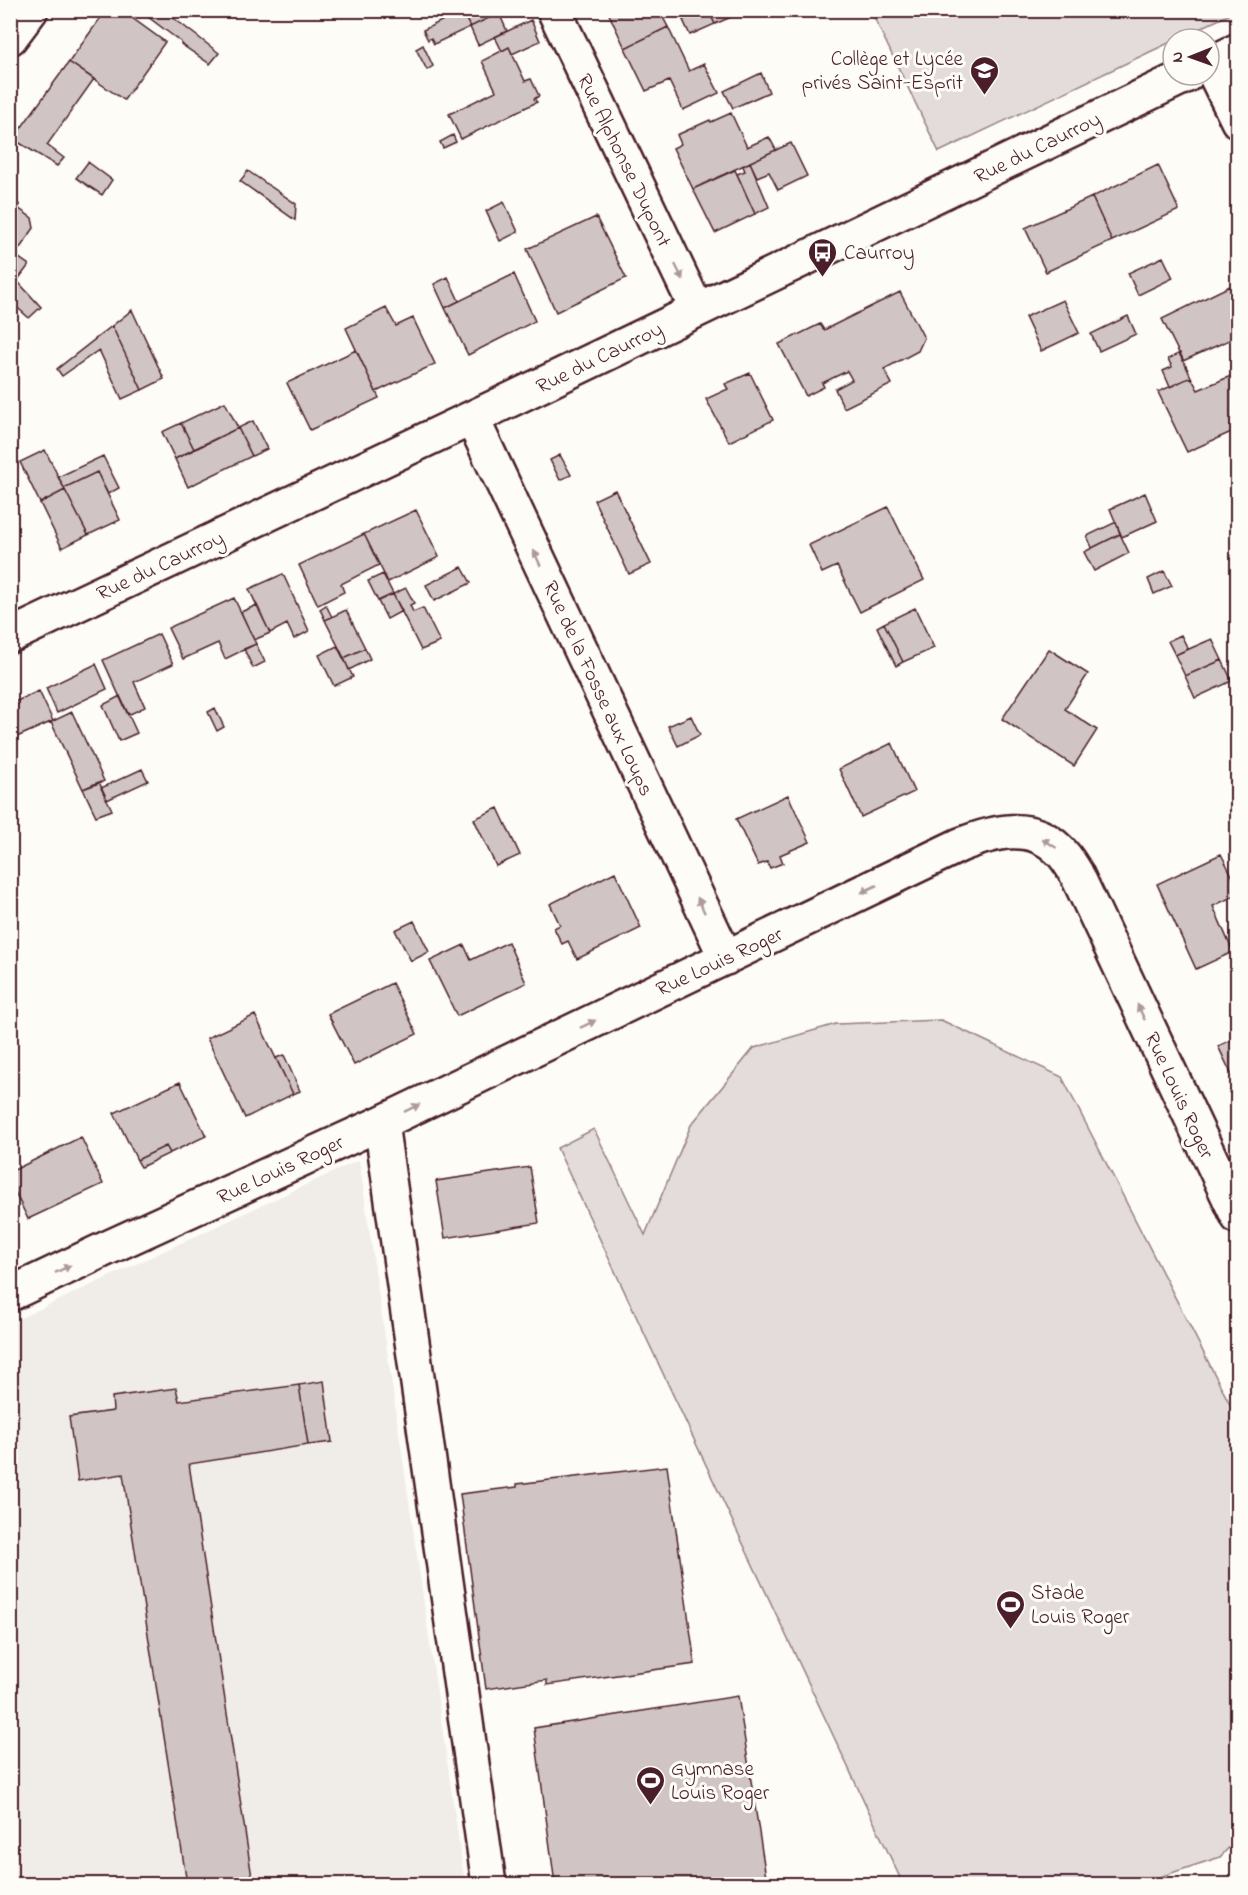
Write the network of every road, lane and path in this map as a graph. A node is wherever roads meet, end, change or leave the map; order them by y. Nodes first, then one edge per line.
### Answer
1 (30, 10) edge
2 (554, 10) edge
3 (10, 38) edge
4 (1221, 84) edge
5 (1161, 87) edge
6 (1238, 121) edge
7 (697, 310) junction
8 (472, 417) junction
9 (10, 636) edge
10 (726, 958) junction
11 (381, 1123) junction
12 (1238, 1217) edge
13 (10, 1294) edge
14 (489, 1884) edge

1 - 3 street
2 -> 7 street, Rue Alphonse Dupont
4 - 6 street
5 - 7 street, Rue du Caurroy
7 - 8 street, Rue du Caurroy
8 - 9 street, Rue du Caurroy
10 -> 8 street, Rue de la Fosse aux Loups
11 -> 10 street, Rue Louis Roger
12 -> 10 street, Rue Louis Roger
13 -> 11 street, Rue Louis Roger
11 - 14 street

